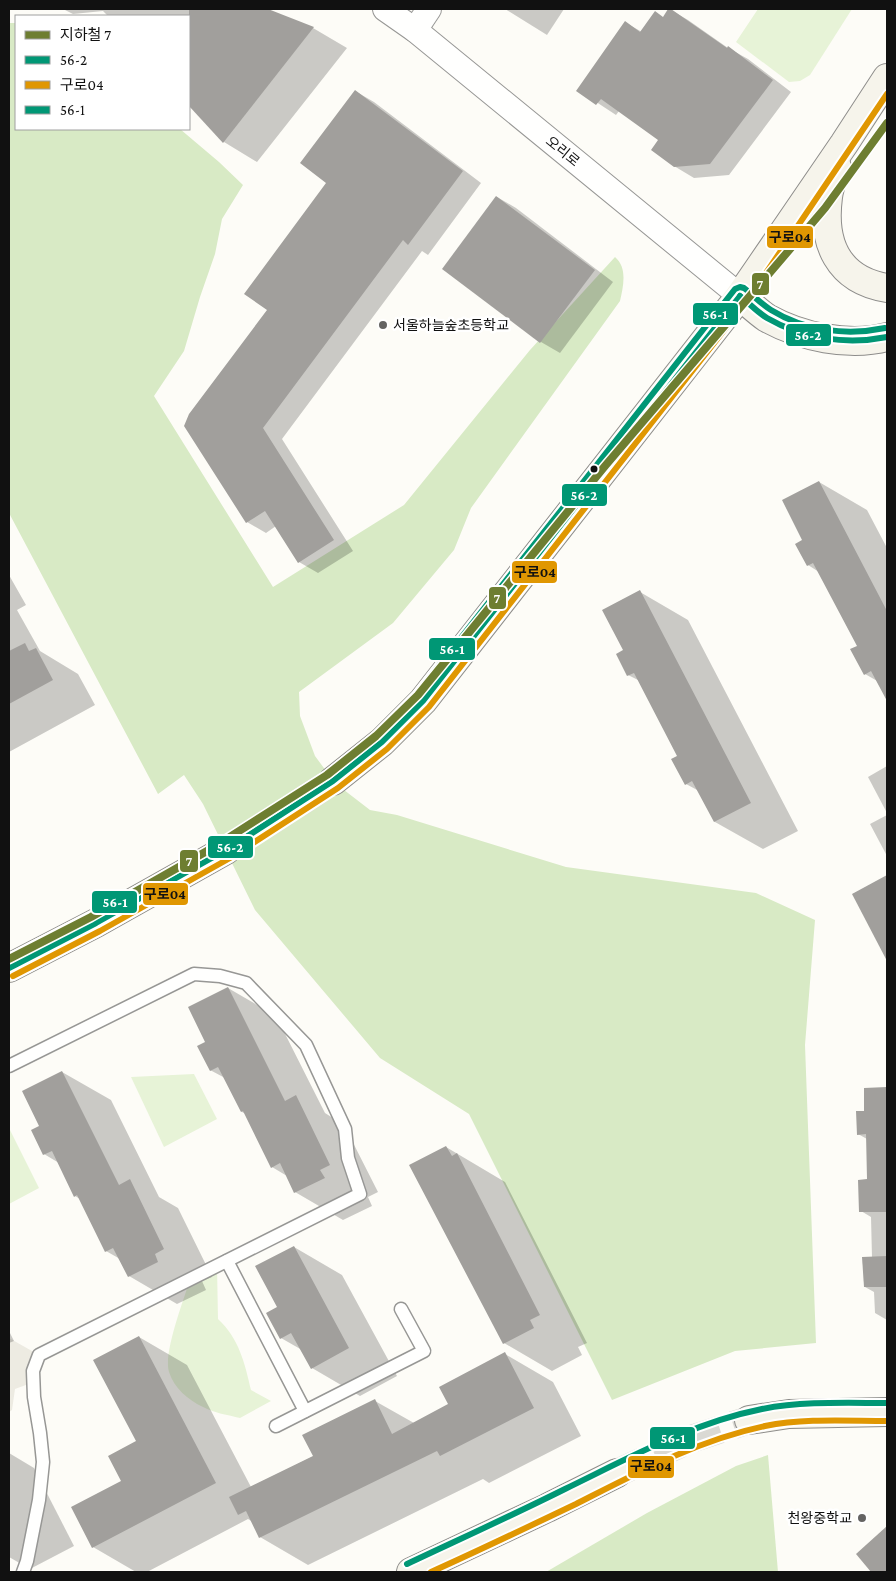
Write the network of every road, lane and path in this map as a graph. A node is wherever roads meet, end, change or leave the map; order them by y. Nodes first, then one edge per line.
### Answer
1 (385, 9) edge
2 (429, 9) edge
3 (415, 30) junction
4 (887, 78) edge
5 (844, 144) junction
6 (887, 288) edge
7 (740, 296) junction
8 (887, 336) edge
9 (333, 781) tunnel mouth
10 (226, 850) tunnel mouth
11 (9, 968) edge
12 (9, 1066) edge
13 (227, 1261) junction
14 (401, 1309) dead end
15 (305, 1411) junction
16 (887, 1412) edge
17 (749, 1420) tunnel mouth
18 (276, 1426) dead end
19 (617, 1473) tunnel mouth
20 (23, 1572) edge
21 (411, 1572) edge

1 - 3 street, 오리로
2 - 3 street
3 - 7 street, 오리로
4 - 5 main road
5 - 6 main road
5 - 7 main road
7 - 8 main road
7 - 9 main road
10 - 11 main road
12 - 13 lane
13 - 15 lane
13 - 20 lane
14 - 15 lane
15 - 18 lane
16 - 17 main road
19 - 21 main road

